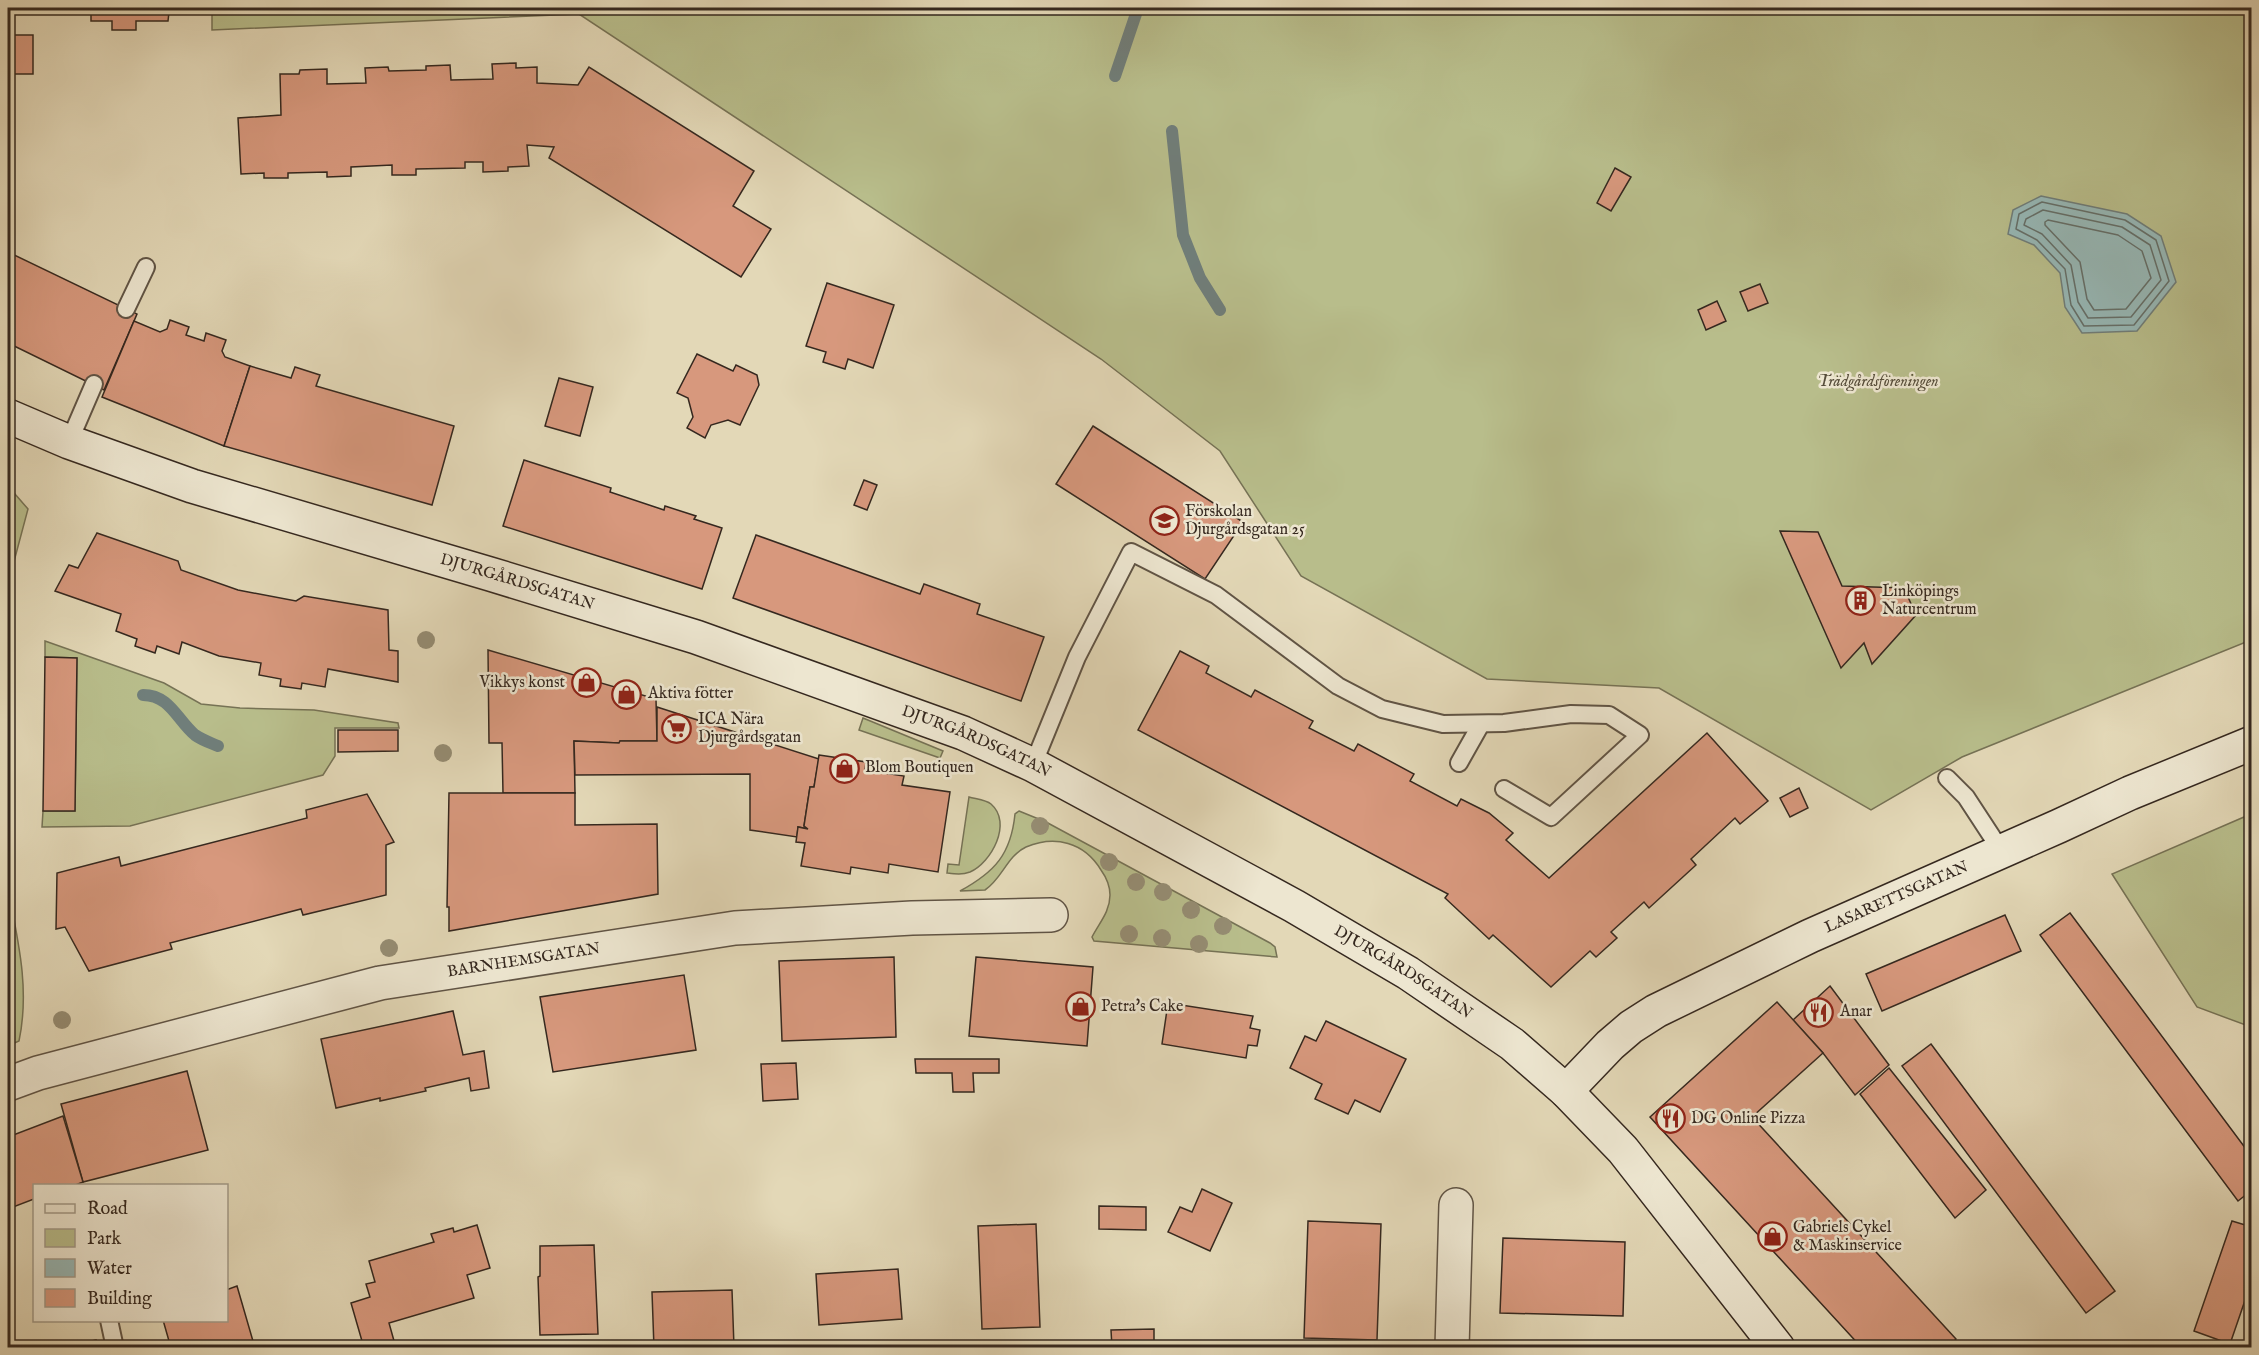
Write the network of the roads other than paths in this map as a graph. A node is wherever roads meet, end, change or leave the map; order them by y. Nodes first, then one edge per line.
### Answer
1 (146, 267) dead end
2 (126, 309) dead end
3 (94, 384) dead end
4 (8, 416) edge
5 (69, 442) junction
6 (1481, 724) junction
7 (2252, 743) edge
8 (1460, 763) dead end
9 (1033, 765) junction
10 (1947, 778) dead end
11 (1504, 789) dead end
12 (2002, 852) junction
13 (1051, 915) dead end
14 (8, 1084) edge
15 (1566, 1091) junction
16 (1456, 1205) dead end
17 (109, 1322) edge
18 (115, 1347) edge
19 (1452, 1347) edge
20 (1778, 1347) edge

1 - 2 lane
3 - 5 lane
4 - 5 main road, DJURGÅRDSGATAN
5 - 9 main road, DJURGÅRDSGATAN
6 - 8 lane
6 - 9 lane
6 - 11 lane
7 - 12 main road, LASARETTSGATAN
9 - 15 main road, DJURGÅRDSGATAN
10 - 12 lane
12 - 15 main road, LASARETTSGATAN
13 - 14 main road, BARNHEMSGATAN
15 - 20 main road, DJURGÅRDSGATAN
16 - 19 main road
17 - 18 lane

